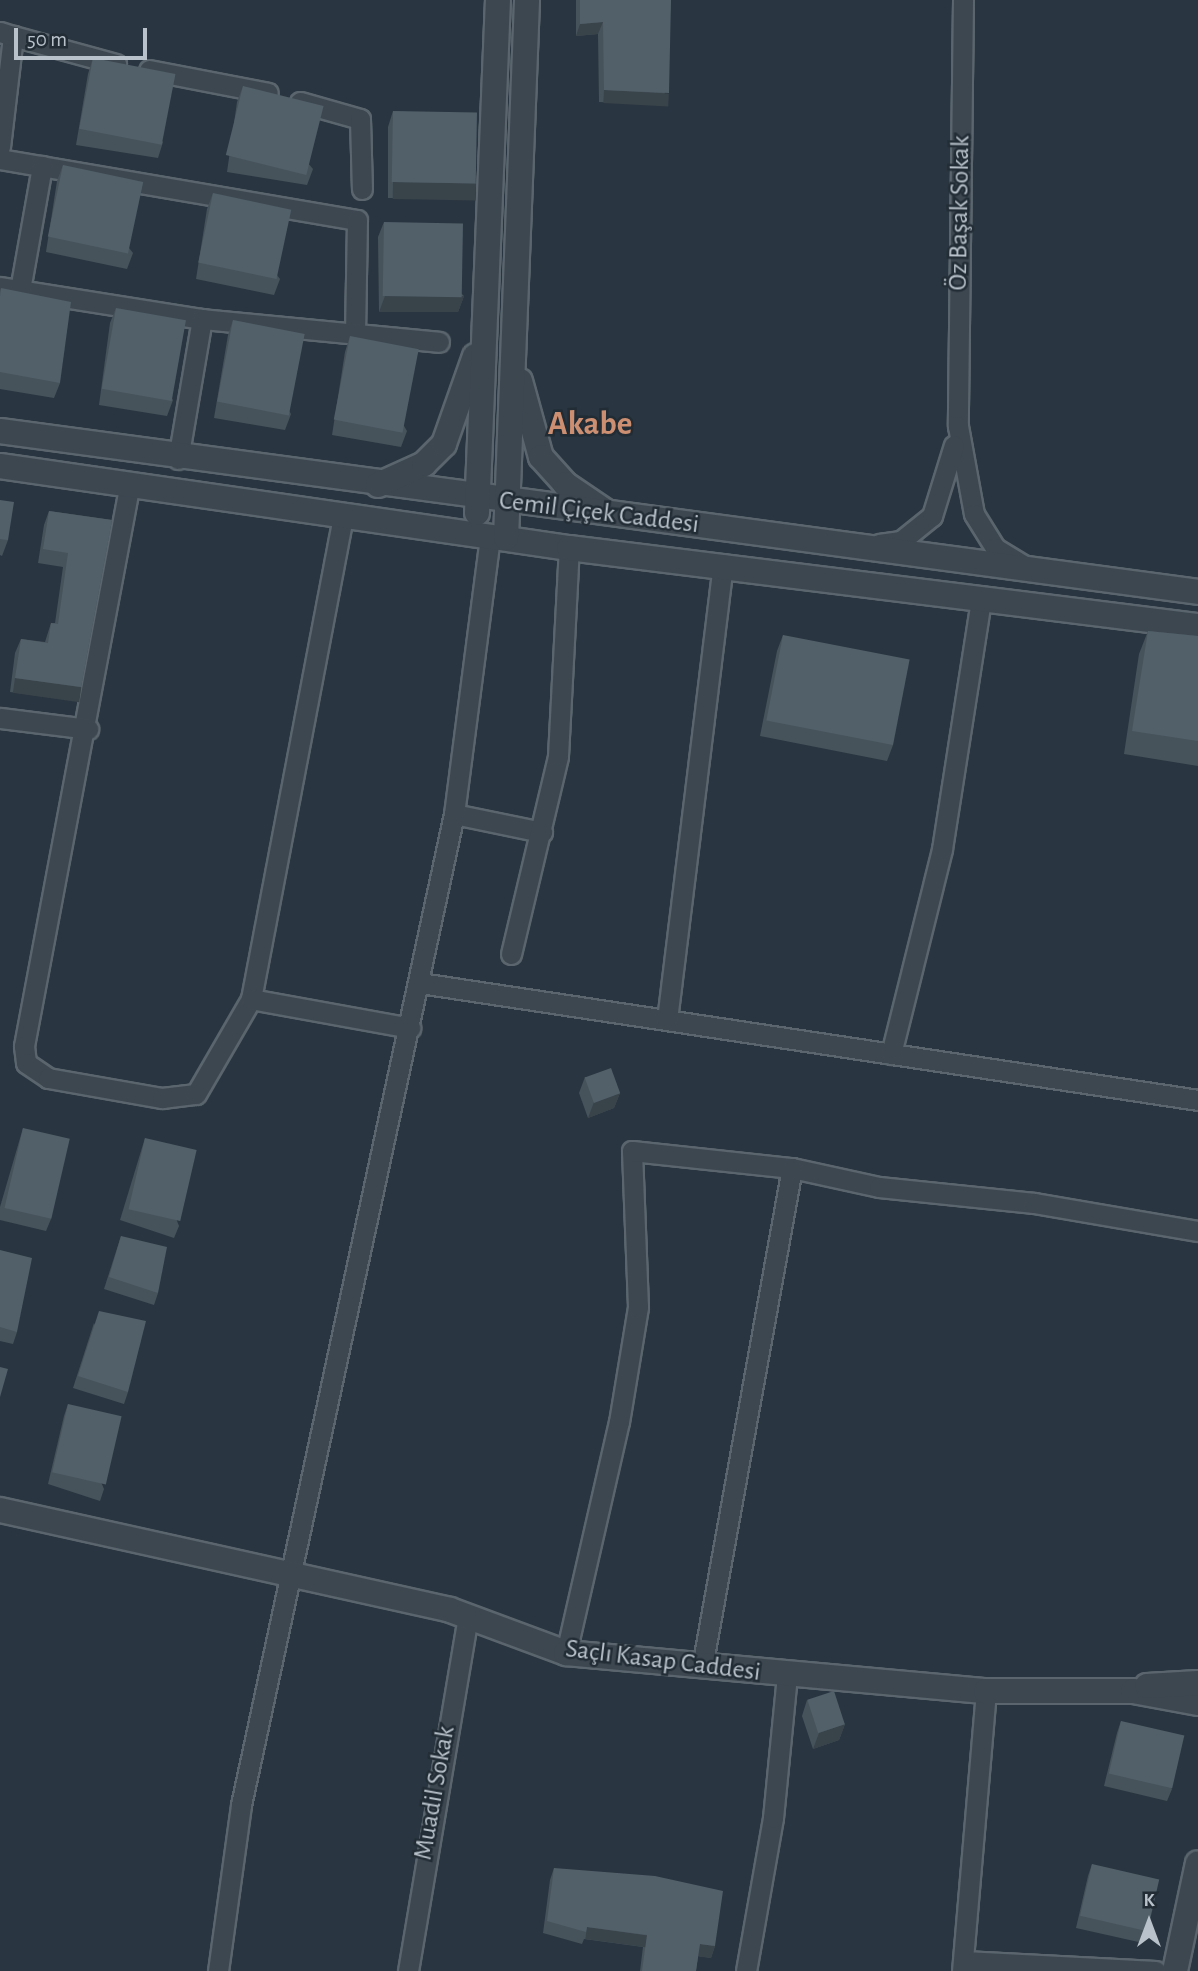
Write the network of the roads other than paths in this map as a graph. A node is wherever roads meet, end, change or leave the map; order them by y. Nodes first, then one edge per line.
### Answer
1 (498, 0) edge
2 (527, 0) edge
3 (963, 0) edge
4 (6, 34) edge
5 (0, 147) edge
6 (0, 159) edge
7 (42, 166) junction
8 (362, 189) dead end
9 (10, 289) edge
10 (486, 315) junction
11 (202, 319) junction
12 (355, 334) junction
13 (513, 337) junction
14 (439, 342) dead end
15 (958, 426) junction
16 (0, 431) edge
17 (178, 459) junction
18 (0, 466) edge
19 (378, 485) junction
20 (129, 488) junction
21 (478, 498) junction
22 (506, 500) junction
23 (608, 513) junction
24 (343, 516) junction
25 (490, 536) junction
26 (850, 547) junction
27 (569, 548) junction
28 (723, 564) junction
29 (1033, 570) junction
30 (1198, 592) edge
31 (981, 598) junction
32 (1198, 626) edge
33 (0, 718) edge
34 (88, 729) junction
35 (454, 814) junction
36 (542, 832) junction
37 (511, 954) dead end
38 (420, 983) junction
39 (251, 999) junction
40 (667, 1020) junction
41 (410, 1028) junction
42 (891, 1054) junction
43 (1198, 1100) edge
44 (792, 1168) junction
45 (1198, 1231) edge
46 (0, 1510) edge
47 (289, 1575) junction
48 (468, 1616) junction
49 (566, 1653) junction
50 (702, 1667) junction
51 (787, 1675) junction
52 (1198, 1682) edge
53 (986, 1691) junction
54 (1133, 1691) junction
55 (1198, 1703) edge
56 (1198, 1863) edge
57 (963, 1966) edge
58 (218, 1971) edge
59 (408, 1971) edge
60 (746, 1971) edge
61 (1156, 1971) edge
62 (1175, 1971) edge

1 - 10 street
2 - 13 street
3 - 15 street, Öz Başak Sokak
4 - 5 street
4 - 8 street
6 - 7 street
7 - 9 street
7 - 12 street
9 - 11 street
10 - 19 street
10 - 21 street
11 - 12 street
11 - 17 street
12 - 14 street
13 - 22 street
13 - 23 street
15 - 26 street
15 - 29 street
16 - 17 street, Cemil Çiçek Caddesi
17 - 19 street, Cemil Çiçek Caddesi
18 - 20 street, Cemil Çiçek Caddesi
19 - 21 street, Cemil Çiçek Caddesi
20 - 24 street, Cemil Çiçek Caddesi
20 - 34 street
21 - 22 street, Cemil Çiçek Caddesi
21 - 25 street
22 - 23 street, Cemil Çiçek Caddesi
22 - 25 street
23 - 26 street, Cemil Çiçek Caddesi
24 - 25 street, Cemil Çiçek Caddesi
24 - 39 street
25 - 27 street, Cemil Çiçek Caddesi
25 - 35 street
26 - 29 street, Cemil Çiçek Caddesi
27 - 28 street, Cemil Çiçek Caddesi
27 - 36 street
28 - 31 street, Cemil Çiçek Caddesi
28 - 40 street
29 - 30 street, Cemil Çiçek Caddesi
31 - 32 street, Cemil Çiçek Caddesi
31 - 42 street
33 - 34 street
34 - 39 street
35 - 36 street
35 - 38 street
36 - 37 street
38 - 40 street
38 - 41 street
39 - 41 street
40 - 42 street
41 - 47 street
42 - 43 street
44 - 45 street
44 - 49 street
44 - 50 street
46 - 47 street, Saçlı Kasap Caddesi
47 - 48 street, Saçlı Kasap Caddesi
47 - 58 street
48 - 49 street, Saçlı Kasap Caddesi
48 - 59 street, Muadil Sokak
49 - 50 street, Saçlı Kasap Caddesi
50 - 51 street, Saçlı Kasap Caddesi
51 - 53 street, Saçlı Kasap Caddesi
51 - 60 street
52 - 54 street, Saçlı Kasap Caddesi
53 - 54 street, Saçlı Kasap Caddesi
53 - 57 street
54 - 55 street, Saçlı Kasap Caddesi
56 - 62 street
57 - 61 street

